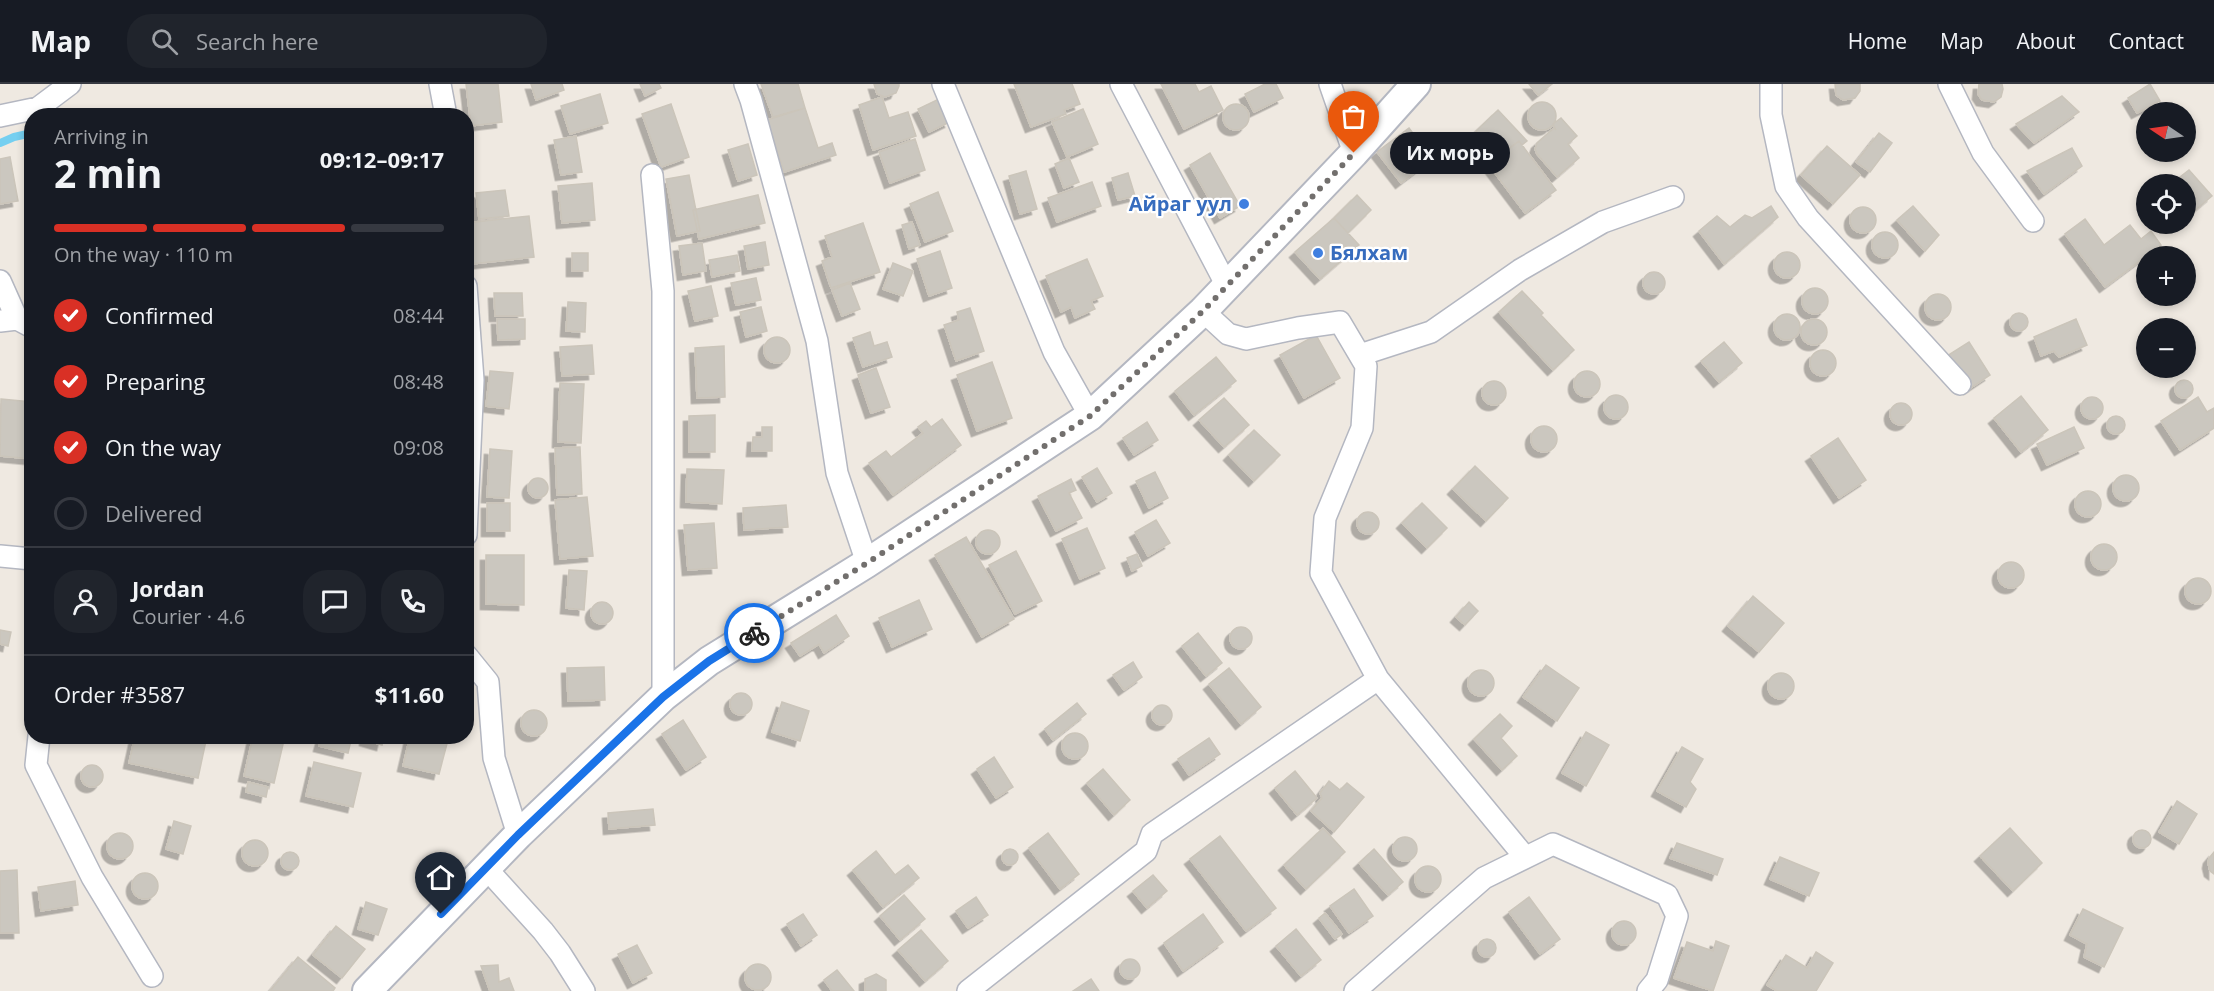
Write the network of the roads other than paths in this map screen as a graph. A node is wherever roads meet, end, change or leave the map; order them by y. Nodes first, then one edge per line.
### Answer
1 (70, 84) edge
2 (440, 84) edge
3 (744, 84) edge
4 (943, 84) edge
5 (1121, 84) edge
6 (1330, 84) edge
7 (1416, 84) edge
8 (1771, 84) edge
9 (1949, 84) edge
10 (38, 108) edge
11 (444, 108) edge
12 (24, 111) edge
13 (0, 116) edge
14 (1354, 153) junction
15 (652, 175) dead end
16 (1673, 197) dead end
17 (2033, 221) dead end
18 (0, 281) edge
19 (1227, 286) junction
20 (1203, 311) junction
21 (16, 323) edge
22 (1360, 355) junction
23 (1960, 384) dead end
24 (1090, 416) junction
25 (0, 556) edge
26 (24, 558) edge
27 (867, 563) junction
28 (474, 665) edge
29 (1378, 678) junction
30 (663, 697) junction
31 (38, 744) edge
32 (518, 835) junction
33 (1525, 857) junction
34 (486, 868) junction
35 (152, 976) dead end
36 (367, 991) edge
37 (584, 991) edge
38 (968, 991) edge
39 (1355, 991) edge
40 (1648, 991) edge

1 - 10 street
2 - 11 street
3 - 27 street
4 - 24 street
5 - 19 street
6 - 14 street
7 - 14 main road
8 - 23 street
9 - 17 street
12 - 13 street
14 - 19 main road
15 - 30 street
16 - 22 street
18 - 21 street
19 - 20 main road
20 - 22 street
20 - 24 main road
22 - 29 street
24 - 27 main road
25 - 26 street
27 - 30 main road
28 - 32 street
29 - 33 street
29 - 38 street
30 - 32 main road
31 - 35 street
32 - 34 main road
33 - 39 street
33 - 40 street
34 - 36 main road
34 - 37 street

